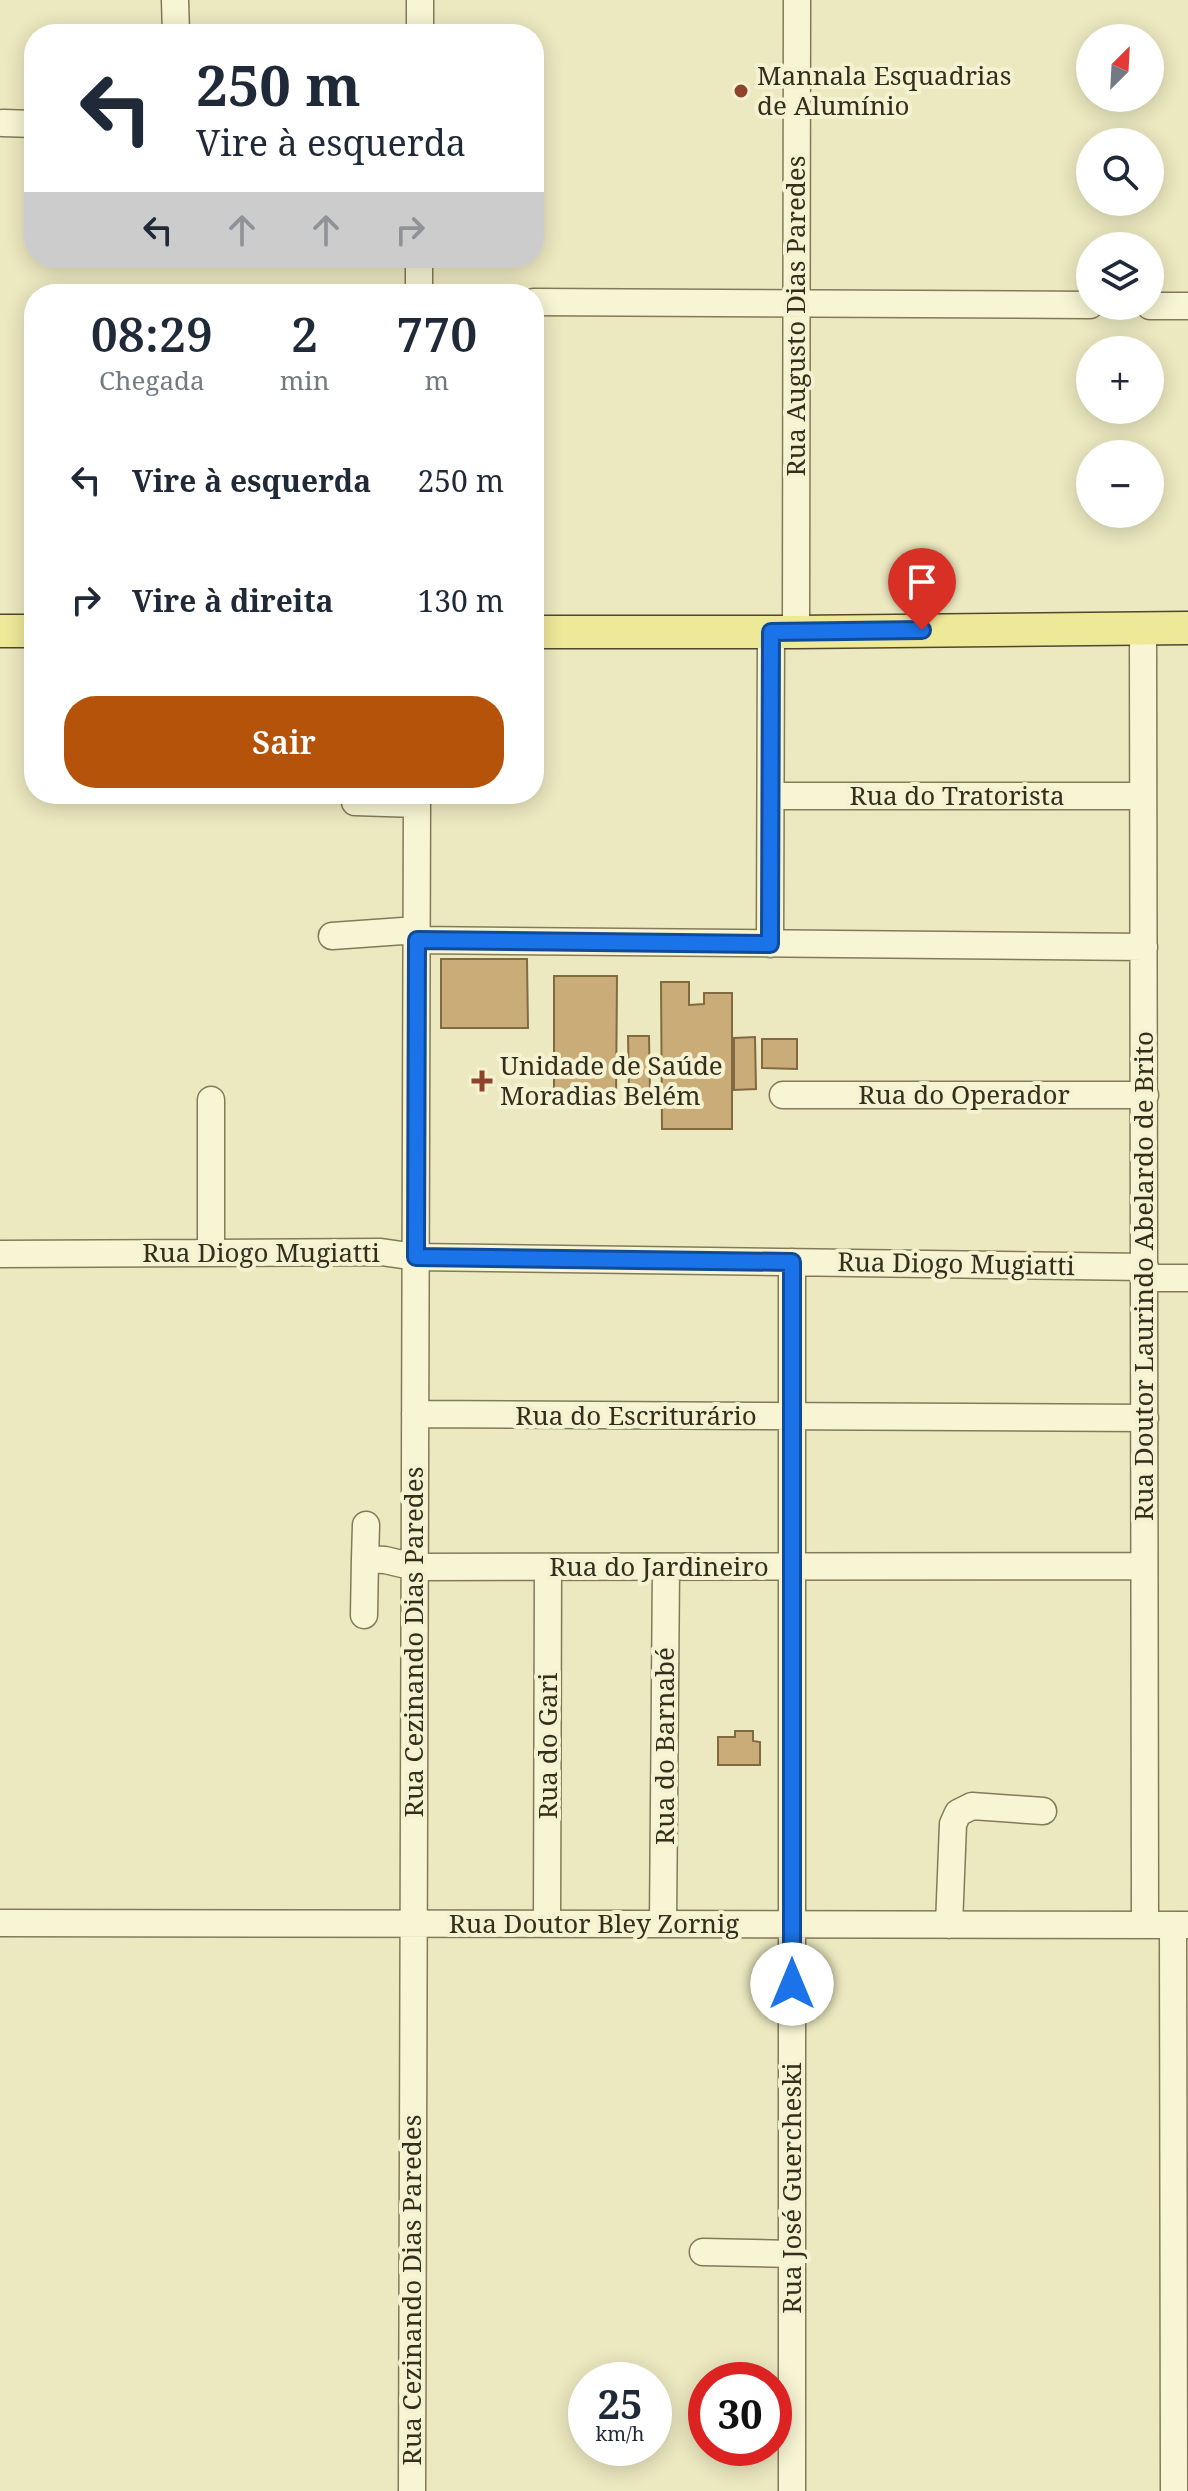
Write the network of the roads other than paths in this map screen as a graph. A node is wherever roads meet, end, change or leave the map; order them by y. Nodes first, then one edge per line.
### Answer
1 (175, 0) edge
2 (420, 0) edge
3 (797, 0) edge
4 (176, 24) edge
5 (420, 24) edge
6 (3, 123) dead end
7 (24, 124) edge
8 (544, 302) edge
9 (796, 303) junction
10 (1076, 305) edge
11 (1164, 306) edge
12 (1188, 306) edge
13 (1143, 627) junction
14 (1188, 628) edge
15 (0, 631) edge
16 (24, 631) edge
17 (544, 632) edge
18 (783, 632) junction
19 (771, 796) junction
20 (1143, 796) junction
21 (417, 804) edge
22 (417, 935) junction
23 (332, 936) dead end
24 (770, 944) junction
25 (1144, 947) junction
26 (783, 1095) dead end
27 (1145, 1095) junction
28 (211, 1100) dead end
29 (211, 1253) junction
30 (0, 1254) edge
31 (416, 1257) junction
32 (792, 1262) junction
33 (1145, 1272) junction
34 (1188, 1278) edge
35 (415, 1414) junction
36 (792, 1417) junction
37 (1145, 1418) junction
38 (366, 1525) dead end
39 (365, 1559) junction
40 (1144, 1566) junction
41 (415, 1567) junction
42 (548, 1567) junction
43 (666, 1568) junction
44 (792, 1568) junction
45 (364, 1615) dead end
46 (1043, 1811) dead end
47 (0, 1923) edge
48 (413, 1924) junction
49 (547, 1924) junction
50 (663, 1924) junction
51 (792, 1925) junction
52 (949, 1925) junction
53 (1145, 1925) junction
54 (1180, 1925) edge
55 (703, 2252) dead end
56 (792, 2254) junction
57 (412, 2491) edge
58 (792, 2491) edge
59 (1174, 2491) edge

1 - 4 street
2 - 5 street
3 - 9 street, Rua Augusto Dias Paredes
6 - 7 street
8 - 9 street
9 - 10 street
9 - 18 street, Rua Augusto Dias Paredes
11 - 12 street
13 - 14 main road
13 - 18 main road
13 - 20 street, Rua Doutor Laurindo Abelardo de Brito
15 - 16 main road
17 - 18 main road
18 - 19 street, Rua Augusto Dias Paredes
19 - 20 street, Rua do Tratorista
19 - 24 street, Rua Augusto Dias Paredes
20 - 25 street, Rua Doutor Laurindo Abelardo de Brito
21 - 22 street, Rua Cezinando Dias Paredes
22 - 23 street
22 - 24 street
22 - 31 street, Rua Cezinando Dias Paredes
24 - 25 street
25 - 27 street, Rua Doutor Laurindo Abelardo de Brito
26 - 27 street, Rua do Operador
27 - 33 street, Rua Doutor Laurindo Abelardo de Brito
28 - 29 street
29 - 30 street, Rua Diogo Mugiatti
29 - 31 street, Rua Diogo Mugiatti
31 - 32 street, Rua Diogo Mugiatti
31 - 35 street, Rua Cezinando Dias Paredes
32 - 33 street, Rua Diogo Mugiatti
32 - 36 street, Rua José Guercheski
33 - 34 street, Rua Diogo Mugiatti
33 - 37 street, Rua Doutor Laurindo Abelardo de Brito
35 - 36 street, Rua do Escriturário
35 - 41 street, Rua Cezinando Dias Paredes
36 - 37 street, Rua do Escriturário
36 - 44 street, Rua José Guercheski
37 - 40 street, Rua Doutor Laurindo Abelardo de Brito
38 - 39 street
39 - 41 street, Rua do Jardineiro
39 - 45 street
40 - 44 street, Rua do Jardineiro
40 - 53 street, Rua Doutor Laurindo Abelardo de Brito
41 - 42 street, Rua do Jardineiro
41 - 48 street, Rua Cezinando Dias Paredes
42 - 43 street, Rua do Jardineiro
42 - 49 street, Rua do Gari
43 - 44 street, Rua do Jardineiro
43 - 50 street, Rua do Barnabé
44 - 51 street, Rua José Guercheski
46 - 52 street
47 - 48 street, Rua Doutor Bley Zornig
48 - 49 street, Rua Doutor Bley Zornig
48 - 57 street, Rua Cezinando Dias Paredes
49 - 50 street, Rua Doutor Bley Zornig
50 - 51 street, Rua Doutor Bley Zornig
51 - 52 street, Rua Doutor Bley Zornig
51 - 56 street, Rua José Guercheski
52 - 53 street, Rua Doutor Bley Zornig
53 - 54 street, Rua Doutor Bley Zornig
54 - 59 street
55 - 56 street
56 - 58 street, Rua José Guercheski

